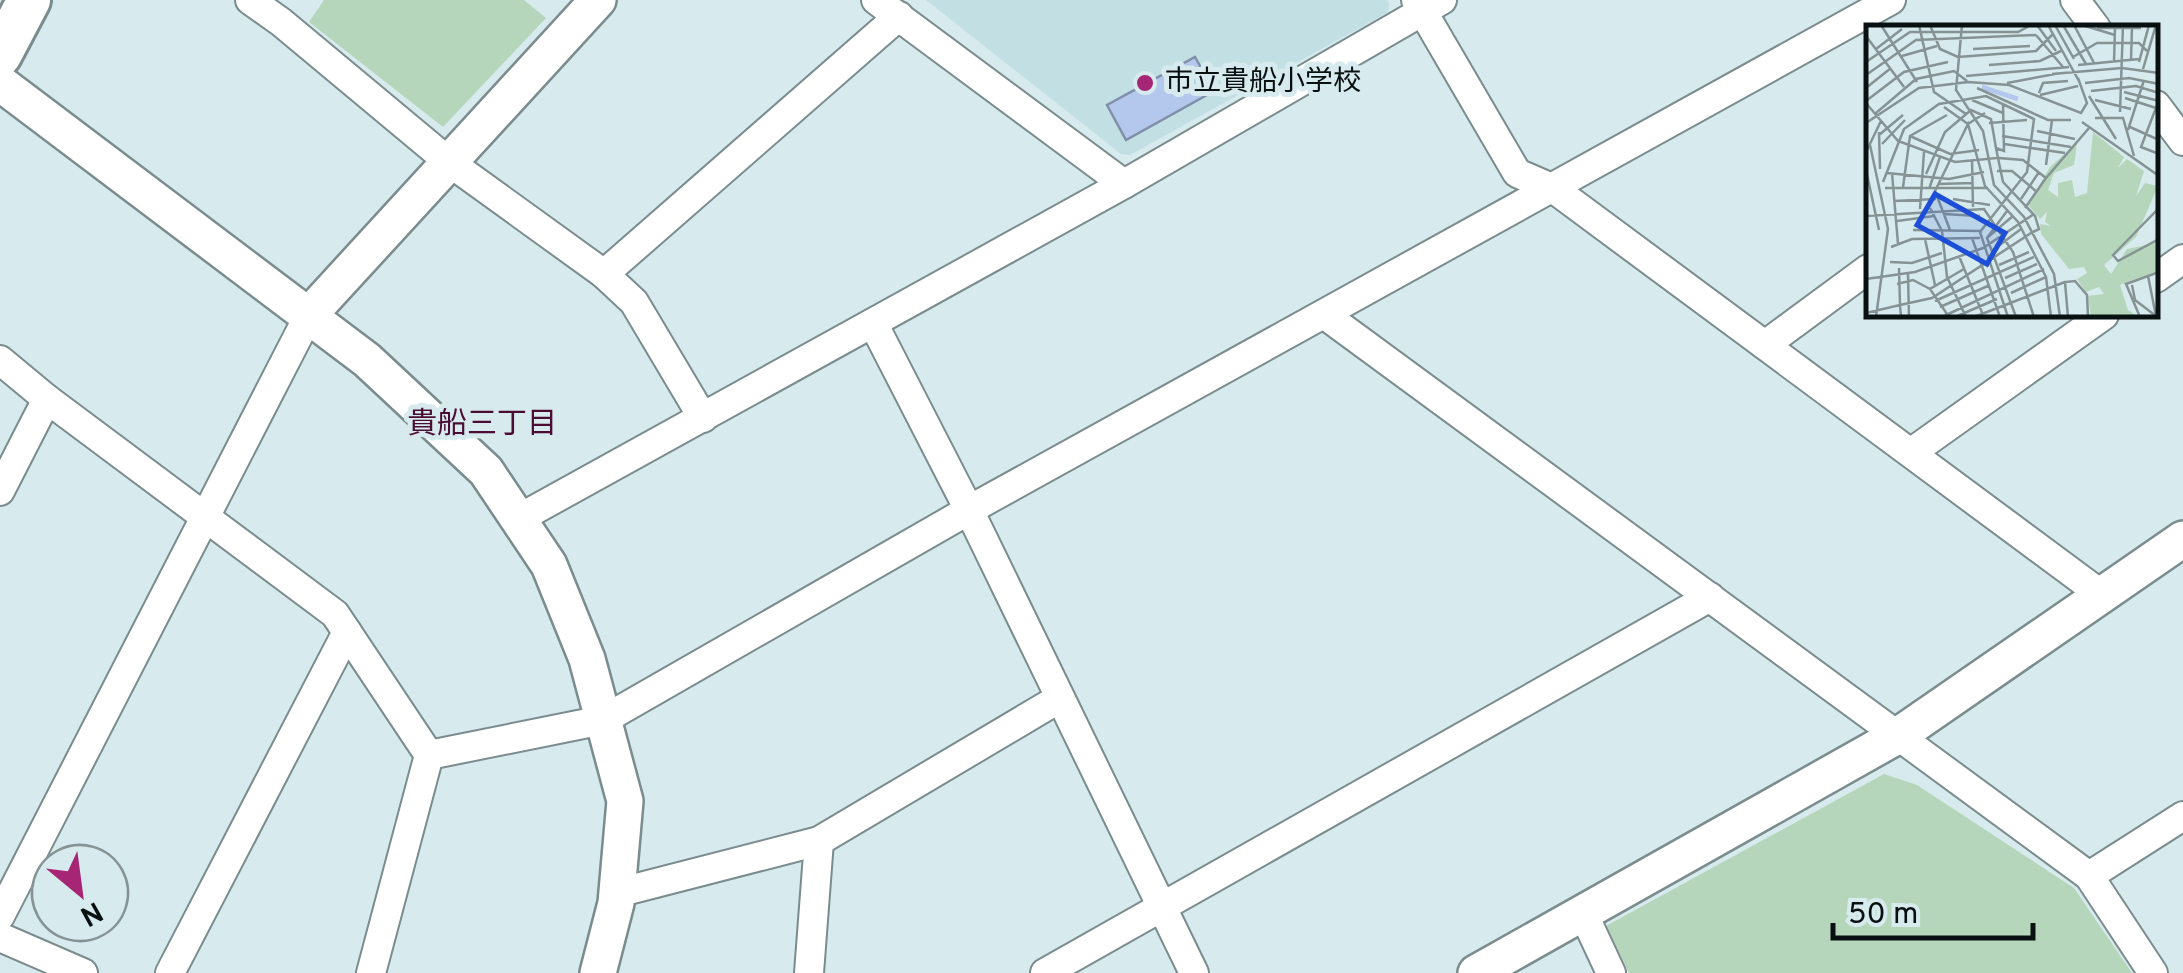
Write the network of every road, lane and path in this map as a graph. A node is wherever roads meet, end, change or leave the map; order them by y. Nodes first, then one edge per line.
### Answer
1 (29, 0) edge
2 (250, 0) edge
3 (598, 0) edge
4 (1892, 0) edge
5 (2075, 0) edge
6 (1427, 4) edge
7 (888, 8) edge
8 (289, 11) edge
9 (2094, 25) edge
10 (0, 54) edge
11 (0, 82) edge
12 (2158, 108) edge
13 (2183, 141) edge
14 (449, 162) junction
15 (1124, 184) junction
16 (1554, 188) junction
17 (2183, 258) edge
18 (1866, 270) edge
19 (604, 274) junction
20 (2158, 277) edge
21 (309, 315) junction
22 (1325, 315) junction
23 (2100, 318) edge
24 (873, 322) junction
25 (1766, 344) junction
26 (0, 360) edge
27 (47, 399) junction
28 (703, 418) junction
29 (1912, 452) junction
30 (0, 492) edge
31 (969, 510) junction
32 (205, 518) junction
33 (518, 519) junction
34 (2183, 539) edge
35 (2102, 594) junction
36 (1710, 597) junction
37 (347, 632) junction
38 (1060, 698) junction
39 (603, 720) junction
40 (1899, 735) junction
41 (428, 755) junction
42 (2183, 816) edge
43 (819, 841) junction
44 (2089, 876) junction
45 (616, 893) junction
46 (1161, 906) junction
47 (1583, 913) junction
48 (0, 916) edge
49 (0, 936) edge
50 (83, 973) edge
51 (170, 973) edge
52 (371, 973) edge
53 (598, 973) edge
54 (808, 973) edge
55 (1045, 973) edge
56 (1194, 973) edge
57 (1476, 973) edge
58 (1612, 973) edge
59 (2153, 973) edge

1 - 10 main road
2 - 8 street
3 - 14 street
4 - 16 street
5 - 9 street
6 - 15 street
6 - 16 street
7 - 15 street
7 - 19 street
8 - 14 street
11 - 21 street
12 - 13 street
14 - 19 street
14 - 21 street
15 - 24 street
16 - 22 street
16 - 25 street
17 - 20 street
18 - 25 street
19 - 28 street
21 - 32 street
21 - 33 street
22 - 31 street
22 - 36 street
23 - 29 street
24 - 28 street
24 - 31 street
25 - 29 street
26 - 27 street
27 - 30 street
27 - 32 street
28 - 33 street
29 - 35 street
31 - 38 street
31 - 39 street
32 - 37 street
32 - 48 street
33 - 39 street
34 - 35 street
35 - 40 street
36 - 40 street
36 - 46 street
37 - 41 street
37 - 51 street
38 - 43 street
38 - 46 street
39 - 41 street
39 - 45 street
40 - 44 street
40 - 47 street
41 - 52 street
42 - 44 street
43 - 45 street
43 - 54 street
44 - 59 street
45 - 53 street
46 - 55 street
46 - 56 street
47 - 57 street
47 - 58 street
49 - 50 street

